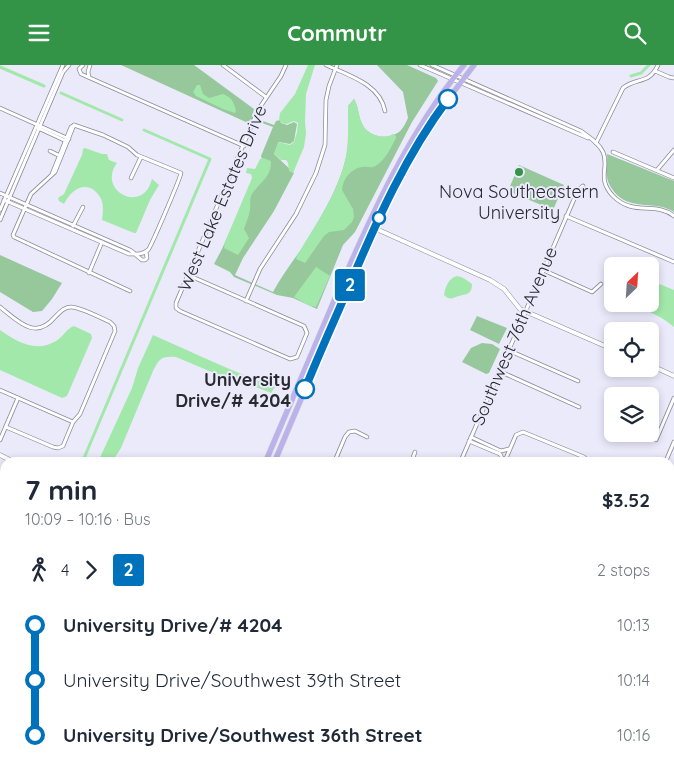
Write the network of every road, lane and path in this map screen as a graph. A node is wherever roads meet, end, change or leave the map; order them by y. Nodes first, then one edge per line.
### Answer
1 (63, 65) edge
2 (69, 65) edge
3 (83, 65) edge
4 (90, 65) edge
5 (222, 65) edge
6 (286, 65) edge
7 (326, 65) edge
8 (420, 65) edge
9 (432, 65) edge
10 (464, 65) edge
11 (474, 65) edge
12 (658, 65) edge
13 (336, 67) edge
14 (88, 70) junction
15 (655, 71) junction
16 (90, 77) junction
17 (454, 77) junction
18 (674, 78) edge
19 (462, 81) junction
20 (266, 97) junction
21 (0, 108) edge
22 (385, 111) dead end
23 (426, 116) junction
24 (38, 127) junction
25 (67, 140) junction
26 (596, 143) junction
27 (244, 146) junction
28 (674, 150) edge
29 (50, 151) dead end
30 (613, 152) dead end
31 (413, 155) junction
32 (60, 156) junction
33 (141, 157) junction
34 (656, 170) junction
35 (131, 178) dead end
36 (674, 178) edge
37 (583, 186) dead end
38 (0, 193) edge
39 (7, 199) junction
40 (25, 207) junction
41 (83, 207) dead end
42 (0, 209) edge
43 (566, 216) junction
44 (674, 216) edge
45 (0, 220) edge
46 (367, 224) junction
47 (73, 227) junction
48 (374, 227) junction
49 (103, 241) junction
50 (146, 252) junction
51 (135, 254) junction
52 (674, 262) edge
53 (543, 270) junction
54 (89, 273) junction
55 (188, 275) junction
56 (601, 284) dead end
57 (130, 291) dead end
58 (246, 301) junction
59 (0, 307) edge
60 (524, 311) junction
61 (327, 318) junction
62 (334, 321) junction
63 (604, 346) edge
64 (508, 350) junction
65 (659, 369) edge
66 (499, 371) junction
67 (674, 376) edge
68 (300, 379) junction
69 (578, 381) dead end
70 (308, 383) junction
71 (0, 390) edge
72 (674, 397) edge
73 (18, 398) junction
74 (579, 407) dead end
75 (73, 422) junction
76 (6, 427) junction
77 (659, 433) edge
78 (367, 437) dead end
79 (470, 439) junction
80 (0, 440) edge
81 (674, 442) edge
82 (510, 448) junction
83 (416, 453) dead end
84 (268, 457) edge
85 (277, 457) edge
86 (337, 457) edge
87 (414, 457) edge
88 (462, 457) edge
89 (501, 457) edge
90 (506, 457) edge
91 (584, 457) edge
92 (668, 457) edge

1 - 24 street
2 - 24 street
3 - 14 street
3 - 16 street
4 - 14 street
5 - 20 street
6 - 20 street, West Lake Estates Drive
7 - 13 street
8 - 17 street
9 - 17 street
10 - 17 main road
11 - 19 main road
12 - 15 street
13 - 22 street
13 - 58 street
14 - 16 street
15 - 18 street
15 - 26 street
16 - 27 street
17 - 19 street
17 - 23 main road
19 - 26 street
19 - 31 main road
20 - 27 street, West Lake Estates Drive
21 - 24 street
23 - 31 main road
23 - 46 main road
24 - 25 street
24 - 39 street
25 - 32 street
25 - 33 street
26 - 44 street
27 - 55 street, West Lake Estates Drive
28 - 34 street
29 - 32 street
30 - 34 street
31 - 48 main road
32 - 40 street
33 - 35 street
33 - 50 street
34 - 36 street
37 - 43 street, Southwest 76th Avenue
38 - 39 street
39 - 40 street
39 - 42 street
39 - 45 street
40 - 47 street
40 - 54 street
41 - 47 street
43 - 52 street
43 - 53 street, Southwest 76th Avenue
46 - 48 street
46 - 61 main road
47 - 49 street
48 - 60 street
48 - 62 main road
49 - 51 street
49 - 54 street
50 - 51 street
50 - 51 street
53 - 56 street
53 - 60 street, Southwest 76th Avenue
54 - 57 street
55 - 58 street
55 - 58 street, West Lake Estates Drive
59 - 75 street
60 - 63 street
60 - 64 street, Southwest 76th Avenue
61 - 62 main road
61 - 68 main road
62 - 70 main road
64 - 66 street, Southwest 76th Avenue
64 - 69 street
65 - 67 street
66 - 74 street
66 - 79 street, Southwest 76th Avenue
68 - 70 main road
68 - 84 main road
70 - 85 main road
71 - 73 street
72 - 77 street
73 - 75 street
73 - 76 street
75 - 76 street
76 - 80 street
78 - 86 street
79 - 82 street
79 - 88 street, Southwest 76th Avenue
79 - 89 street
81 - 92 street
82 - 90 street
82 - 91 street
83 - 87 street

